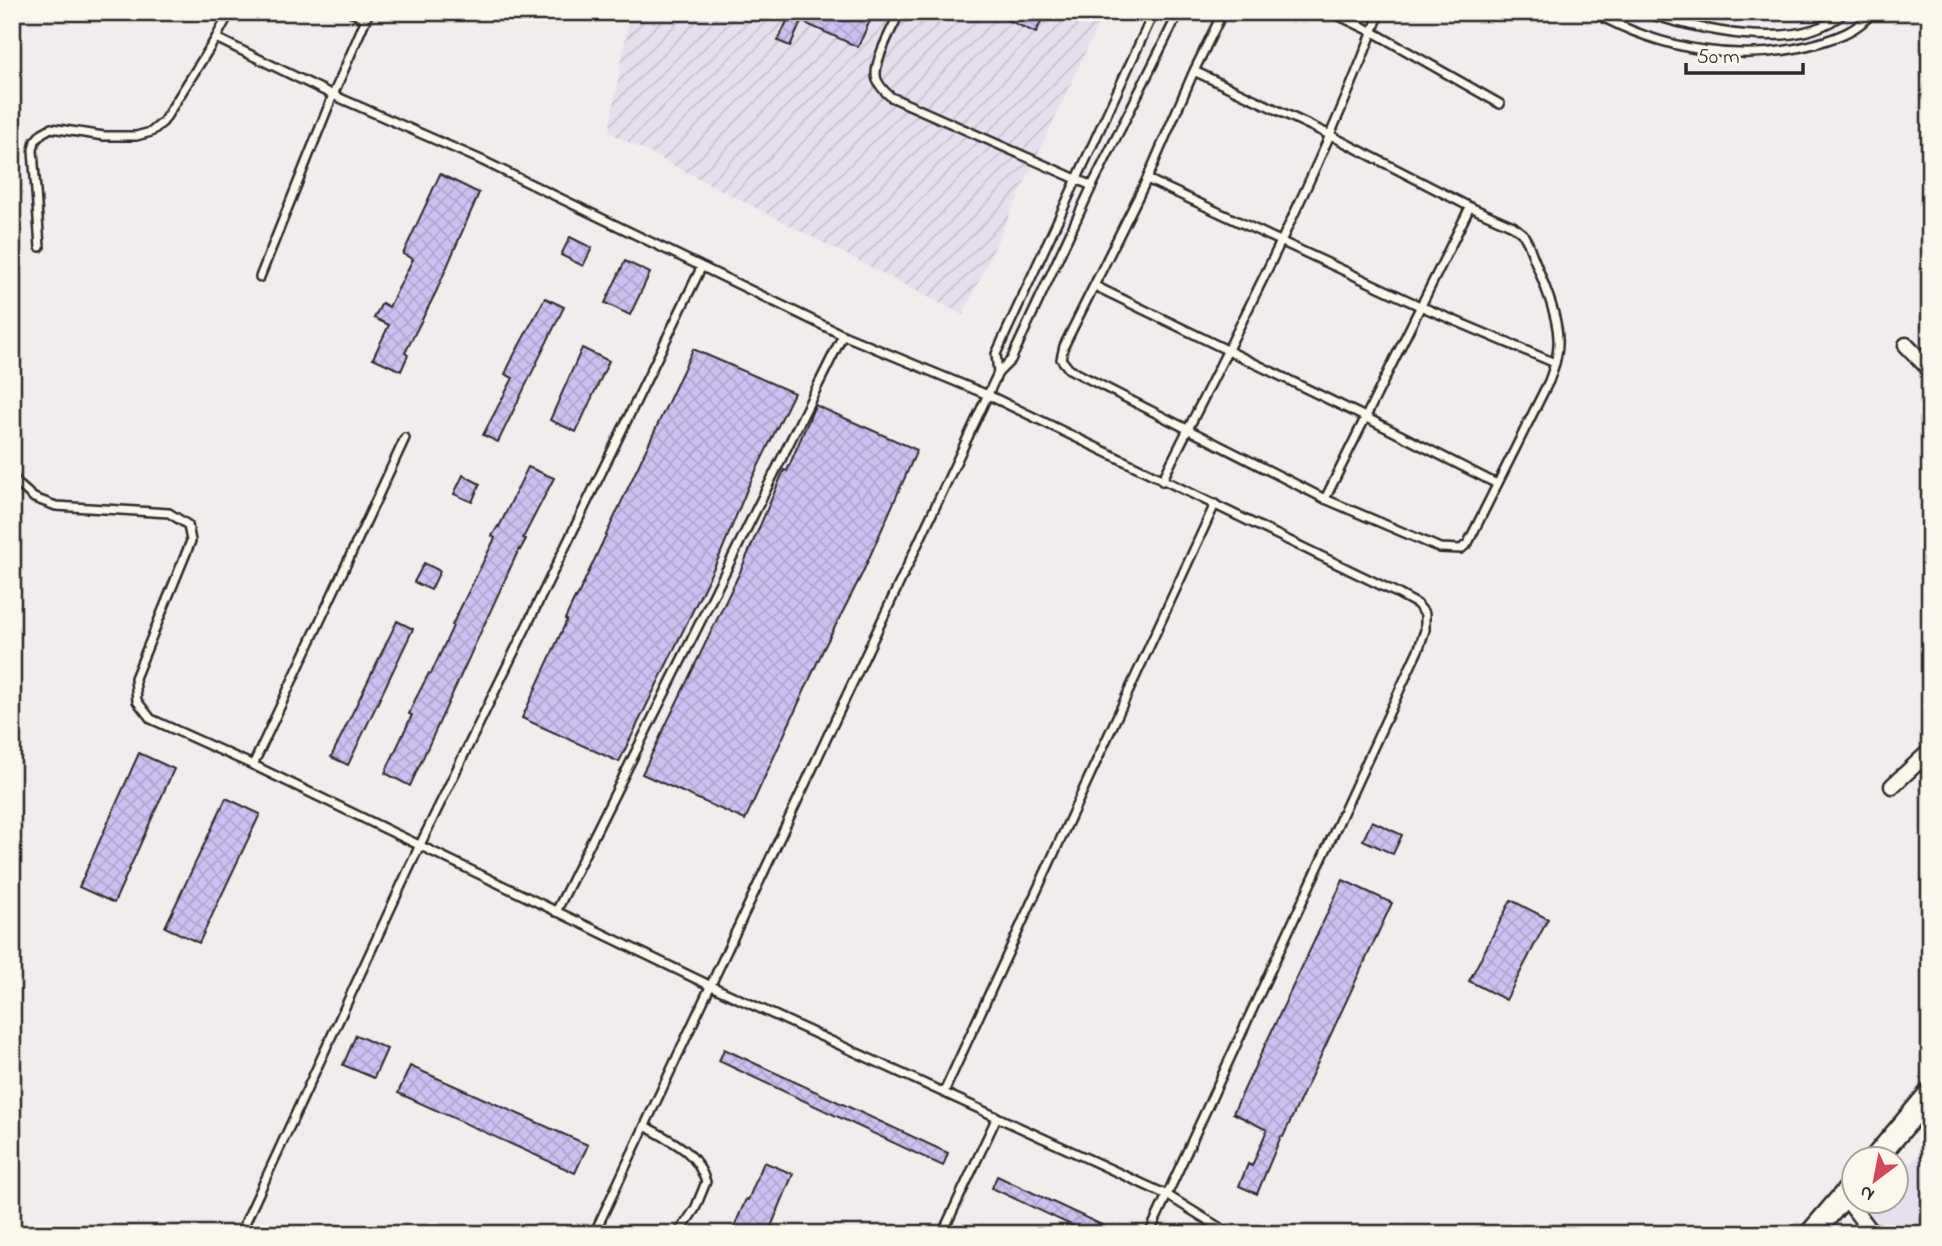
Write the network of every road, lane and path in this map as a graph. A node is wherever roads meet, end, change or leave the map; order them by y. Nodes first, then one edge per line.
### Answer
1 (230, 12) edge
2 (351, 12) edge
3 (900, 12) edge
4 (1154, 12) edge
5 (1179, 12) edge
6 (1223, 12) edge
7 (1331, 12) edge
8 (1380, 12) edge
9 (1593, 12) edge
10 (1641, 12) edge
11 (1845, 12) edge
12 (1873, 12) edge
13 (368, 16) edge
14 (1373, 32) junction
15 (216, 38) junction
16 (1194, 71) junction
17 (333, 95) junction
18 (1500, 104) dead end
19 (1330, 135) junction
20 (1077, 179) junction
21 (1147, 179) junction
22 (1092, 186) junction
23 (1470, 207) junction
24 (1280, 243) junction
25 (40, 247) dead end
26 (701, 268) junction
27 (260, 277) dead end
28 (1095, 286) junction
29 (1420, 306) junction
30 (843, 335) junction
31 (1906, 345) dead end
32 (1227, 351) junction
33 (1555, 363) junction
34 (1930, 370) edge
35 (998, 373) junction
36 (988, 395) junction
37 (1365, 417) junction
38 (1188, 430) junction
39 (405, 438) dead end
40 (12, 475) edge
41 (1162, 481) junction
42 (1497, 484) junction
43 (1325, 499) junction
44 (1214, 504) junction
45 (1930, 751) edge
46 (253, 765) junction
47 (1892, 786) dead end
48 (419, 847) junction
49 (556, 912) junction
50 (711, 986) junction
51 (944, 1093) junction
52 (1930, 1094) edge
53 (997, 1117) junction
54 (645, 1126) junction
55 (1888, 1144) edge
56 (1167, 1195) junction
57 (1840, 1200) edge
58 (1862, 1214) edge
59 (240, 1234) edge
60 (594, 1234) edge
61 (678, 1234) edge
62 (942, 1234) edge
63 (1149, 1234) edge
64 (1230, 1234) edge
65 (1811, 1234) edge
66 (1873, 1234) edge

1 - 15 lane
2 - 13 lane
3 - 20 lane
4 - 20 lane
5 - 22 lane
6 - 16 lane
7 - 14 lane
8 - 14 lane
9 - 12 lane
10 - 11 lane
13 - 17 lane
14 - 18 lane
14 - 19 lane
15 - 17 lane
15 - 25 lane
16 - 19 lane
16 - 21 lane
17 - 26 lane
17 - 27 lane
19 - 23 lane
19 - 24 lane
20 - 22 lane
20 - 35 lane
21 - 24 lane
21 - 28 lane
22 - 35 lane
23 - 29 lane
23 - 33 lane
24 - 29 lane
24 - 32 lane
26 - 30 lane
26 - 48 lane
28 - 32 lane
28 - 38 lane
29 - 33 lane
29 - 37 lane
30 - 36 lane
30 - 49 lane
31 - 34 street
32 - 37 lane
32 - 38 lane
33 - 42 lane
35 - 36 lane
36 - 41 lane
36 - 50 lane
37 - 42 lane
37 - 43 lane
38 - 41 lane
38 - 43 lane
39 - 46 lane
40 - 46 lane
41 - 44 lane
42 - 43 lane
44 - 51 lane
44 - 56 lane
45 - 47 street
46 - 48 lane
48 - 49 lane
48 - 59 lane
49 - 50 lane
50 - 51 lane
50 - 54 lane
51 - 53 lane
52 - 55 main road
53 - 56 lane
53 - 62 lane
54 - 60 lane
54 - 61 lane
56 - 63 lane
56 - 64 lane
57 - 65 main road
58 - 66 street

